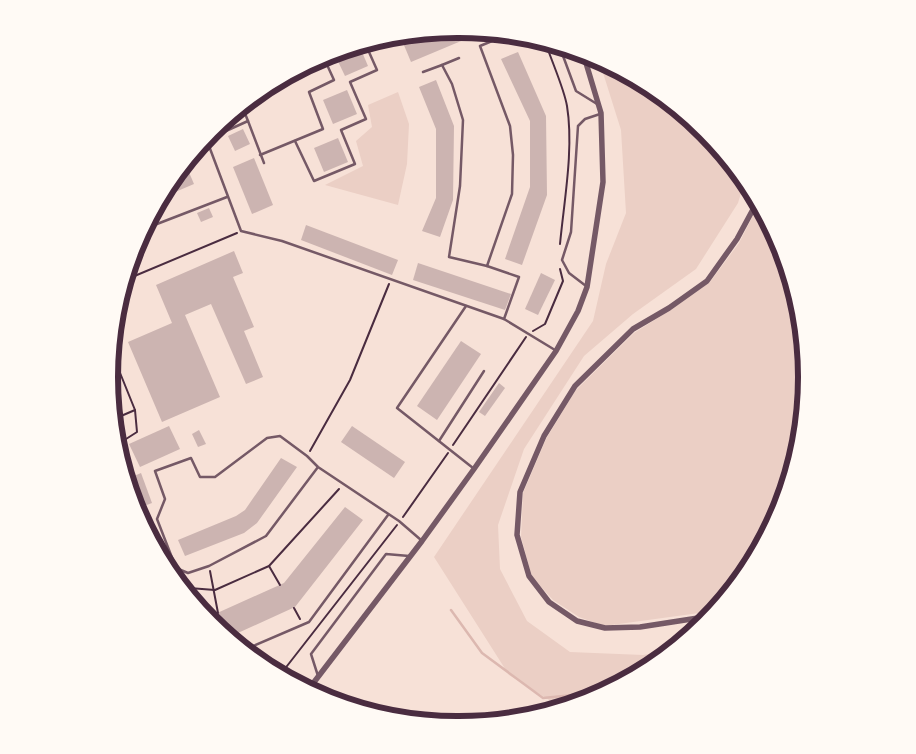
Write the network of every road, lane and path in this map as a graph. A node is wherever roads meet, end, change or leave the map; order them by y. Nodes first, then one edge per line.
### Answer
1 (496, 39) edge
2 (547, 49) edge
3 (368, 50) edge
4 (562, 54) edge
5 (460, 58) dead end
6 (586, 62) edge
7 (327, 64) edge
8 (442, 65) junction
9 (423, 72) dead end
10 (600, 106) junction
11 (245, 113) edge
12 (601, 114) junction
13 (248, 121) junction
14 (224, 131) edge
15 (295, 142) junction
16 (209, 147) edge
17 (260, 155) junction
18 (264, 163) dead end
19 (227, 196) junction
20 (753, 209) edge
21 (155, 225) edge
22 (241, 231) junction
23 (560, 249) dead end
24 (559, 265) dead end
25 (487, 266) junction
26 (134, 276) edge
27 (391, 279) junction
28 (587, 287) junction
29 (466, 306) junction
30 (504, 319) junction
31 (528, 334) junction
32 (556, 351) junction
33 (118, 368) edge
34 (484, 371) dead end
35 (136, 410) junction
36 (120, 417) edge
37 (438, 442) junction
38 (125, 443) edge
39 (450, 450) junction
40 (307, 456) junction
41 (318, 467) junction
42 (474, 469) junction
43 (344, 483) junction
44 (388, 515) junction
45 (399, 522) junction
46 (422, 541) junction
47 (411, 556) junction
48 (174, 563) edge
49 (209, 566) junction
50 (269, 566) junction
51 (178, 569) edge
52 (280, 585) dead end
53 (193, 588) edge
54 (215, 590) junction
55 (294, 608) dead end
56 (218, 613) dead end
57 (697, 618) edge
58 (304, 624) junction
59 (252, 647) edge
60 (285, 669) edge
61 (318, 677) junction
62 (313, 684) edge

1 - 25 lane
2 - 23 path
3 - 15 lane
4 - 10 lane
5 - 8 lane
6 - 10 street
7 - 15 lane
8 - 9 lane
8 - 25 lane
10 - 12 street
11 - 13 lane
12 - 28 street
12 - 28 lane
13 - 14 lane
13 - 17 lane
15 - 17 lane
16 - 19 lane
17 - 18 lane
19 - 21 lane
19 - 22 lane
20 - 57 street
22 - 26 path
22 - 27 lane
24 - 31 path
25 - 30 lane
27 - 29 lane
27 - 40 path
28 - 32 street
29 - 30 lane
29 - 37 lane
30 - 31 lane
31 - 32 lane
31 - 39 path
32 - 42 street
33 - 35 path
34 - 37 lane
35 - 36 path
35 - 38 path
37 - 39 lane
39 - 42 lane
39 - 45 path
40 - 41 lane
40 - 48 lane
41 - 43 lane
41 - 49 lane
42 - 46 street
43 - 44 lane
43 - 50 path
44 - 45 lane
44 - 58 lane
45 - 46 lane
45 - 60 path
46 - 47 street
47 - 61 street
47 - 61 lane
49 - 51 lane
49 - 54 path
50 - 52 path
50 - 54 path
53 - 54 path
54 - 56 path
55 - 58 path
58 - 59 lane
61 - 62 street

